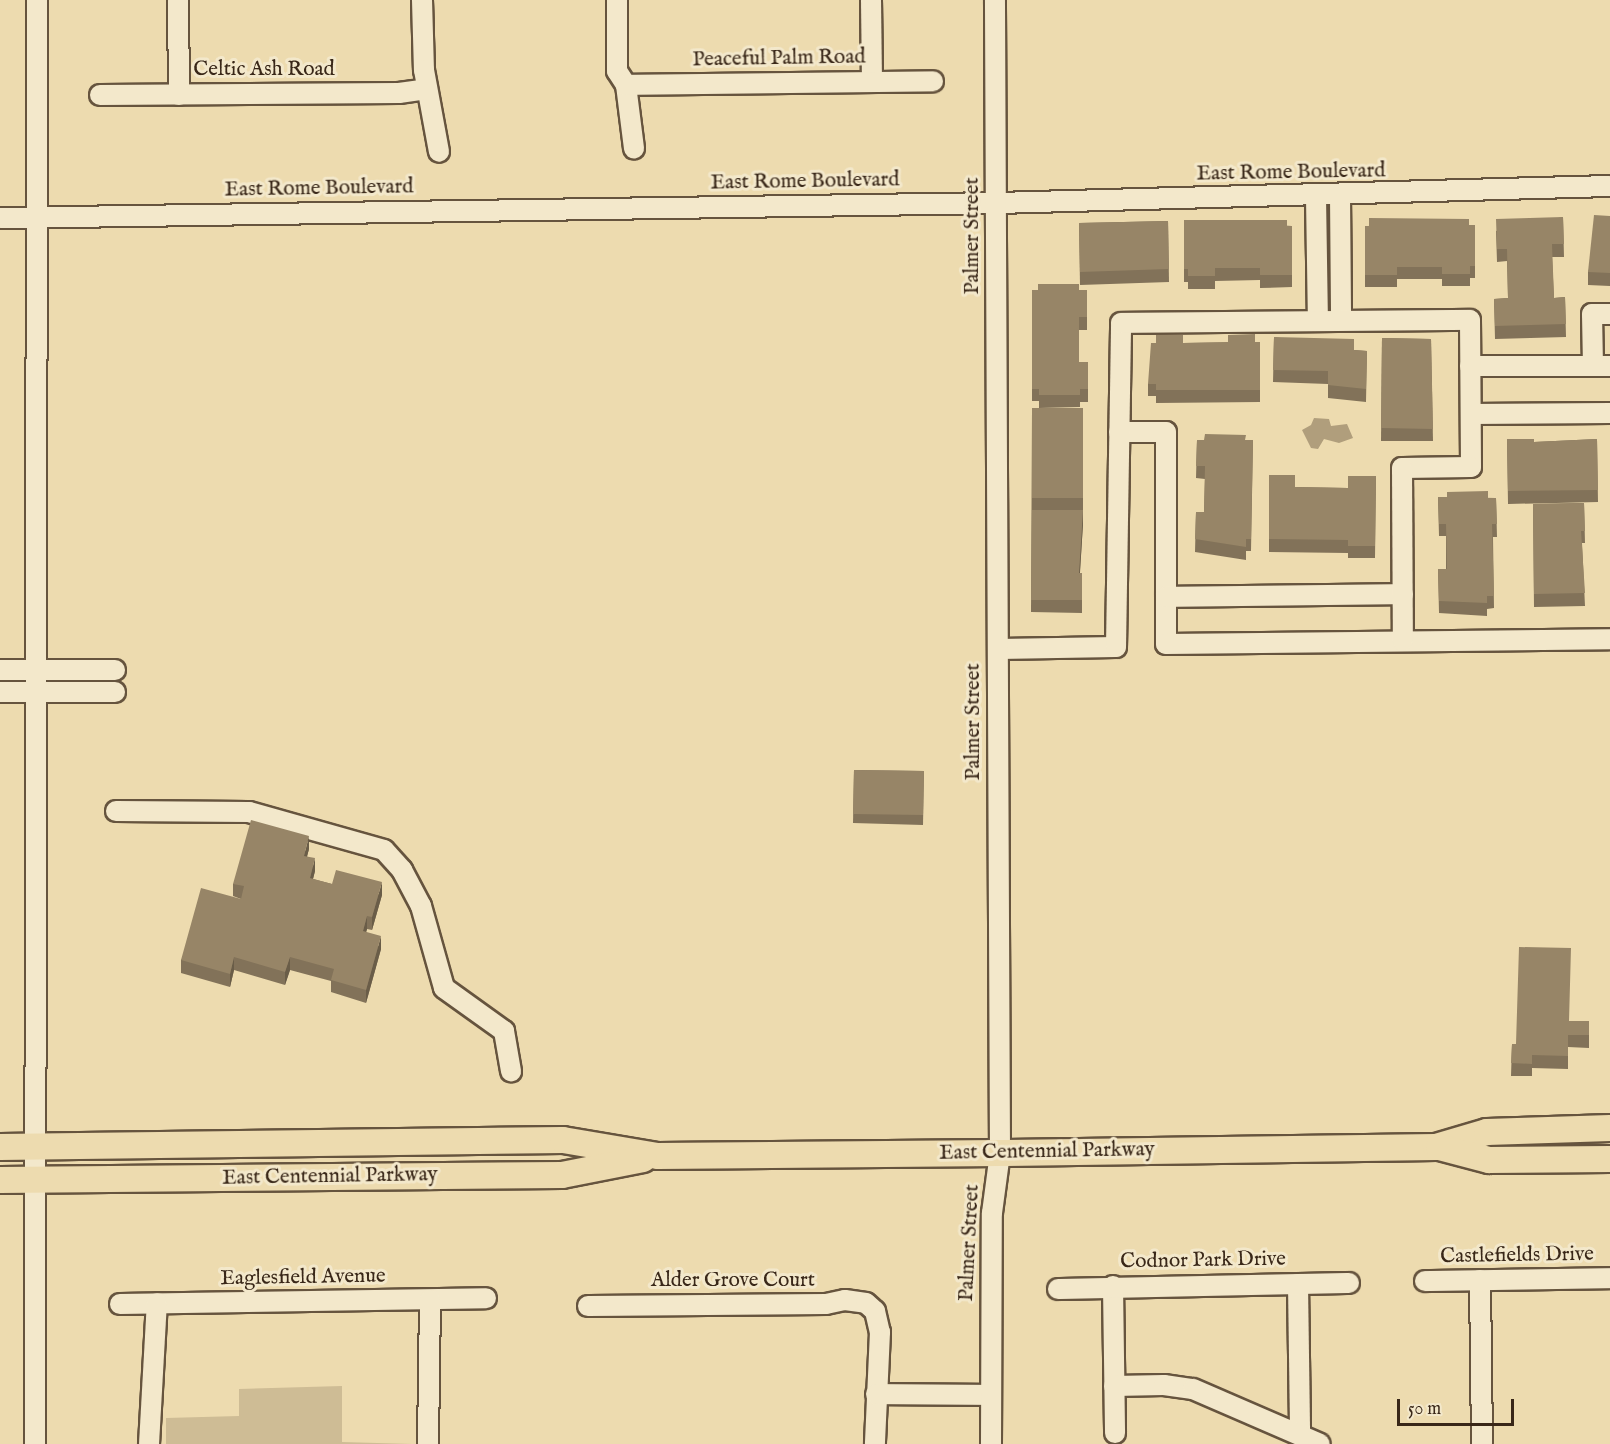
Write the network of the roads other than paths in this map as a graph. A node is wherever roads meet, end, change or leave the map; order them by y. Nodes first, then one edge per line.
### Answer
1 (37, 0) edge
2 (178, 0) edge
3 (422, 0) edge
4 (616, 0) edge
5 (871, 0) edge
6 (995, 0) edge
7 (872, 81) junction
8 (933, 81) dead end
9 (626, 85) junction
10 (427, 89) junction
11 (180, 94) junction
12 (100, 95) dead end
13 (634, 148) dead end
14 (439, 152) dead end
15 (1610, 186) edge
16 (1316, 196) junction
17 (1340, 196) junction
18 (998, 203) junction
19 (0, 218) edge
20 (37, 218) junction
21 (1610, 314) edge
22 (1318, 320) junction
23 (1341, 320) junction
24 (1470, 366) junction
25 (1601, 366) edge
26 (1610, 413) edge
27 (1471, 414) junction
28 (1119, 432) junction
29 (1403, 594) junction
30 (1166, 597) junction
31 (1610, 639) edge
32 (1403, 641) junction
33 (999, 649) junction
34 (0, 670) edge
35 (34, 670) junction
36 (116, 670) dead end
37 (0, 692) edge
38 (34, 692) junction
39 (116, 692) dead end
40 (116, 811) dead end
41 (511, 1071) dead end
42 (1610, 1128) edge
43 (536, 1140) junction
44 (37, 1147) junction
45 (1436, 1147) junction
46 (0, 1148) edge
47 (1000, 1153) junction
48 (658, 1156) junction
49 (1610, 1159) edge
50 (449, 1176) junction
51 (0, 1180) edge
52 (37, 1180) junction
53 (1610, 1278) edge
54 (1480, 1280) junction
55 (1425, 1281) dead end
56 (1349, 1283) dead end
57 (1298, 1284) junction
58 (1113, 1286) junction
59 (1058, 1289) dead end
60 (486, 1298) dead end
61 (430, 1300) junction
62 (120, 1304) dead end
63 (157, 1304) junction
64 (588, 1306) dead end
65 (1114, 1386) junction
66 (876, 1394) junction
67 (990, 1395) junction
68 (1115, 1433) dead end
69 (1299, 1434) junction
70 (35, 1444) edge
71 (149, 1444) edge
72 (428, 1444) edge
73 (875, 1444) edge
74 (991, 1444) edge
75 (1320, 1444) edge
76 (1482, 1444) edge

1 - 20 street
2 - 11 street
3 - 10 street
4 - 9 street
5 - 7 street
6 - 18 street, Palmer Street
7 - 8 street, Peaceful Palm Road
7 - 9 street, Peaceful Palm Road
9 - 13 street
10 - 11 street, Celtic Ash Road
10 - 14 street
11 - 12 street, Celtic Ash Road
15 - 17 street, East Rome Boulevard
16 - 17 street, East Rome Boulevard
16 - 18 street, East Rome Boulevard
16 - 22 street
17 - 23 street
18 - 20 street, East Rome Boulevard
18 - 33 street, Palmer Street
19 - 20 street, East Rome Boulevard
20 - 35 street
21 - 25 street
22 - 23 street
22 - 28 street
23 - 24 street
24 - 25 street
24 - 27 street
26 - 27 street
27 - 29 street
28 - 30 street
28 - 33 street
29 - 30 street
29 - 32 street
30 - 32 street
31 - 32 street
33 - 47 street, Palmer Street
34 - 35 street
35 - 36 street
35 - 38 street
37 - 38 street
38 - 39 street
38 - 44 street
40 - 41 street
42 - 45 main road, East Centennial Parkway
43 - 44 main road, East Centennial Parkway
43 - 48 main road, East Centennial Parkway
43 - 50 main road
44 - 46 main road, East Centennial Parkway
44 - 52 street
45 - 47 main road, East Centennial Parkway
45 - 49 main road, East Centennial Parkway
47 - 48 main road, East Centennial Parkway
47 - 67 street, Palmer Street
48 - 50 main road, East Centennial Parkway
50 - 52 main road, East Centennial Parkway
51 - 52 main road, East Centennial Parkway
52 - 70 street
53 - 54 street, Castlefields Drive
54 - 55 street, Castlefields Drive
54 - 76 street
56 - 57 street, Codnor Park Drive
57 - 58 street, Codnor Park Drive
57 - 69 street
58 - 59 street, Codnor Park Drive
58 - 65 street
60 - 61 street, Eaglesfield Avenue
61 - 63 street, Eaglesfield Avenue
61 - 72 street
62 - 63 street, Eaglesfield Avenue
63 - 71 street
64 - 66 street, Alder Grove Court
65 - 68 street
65 - 69 street
66 - 67 street
66 - 73 street
67 - 74 street, Palmer Street
69 - 75 street

